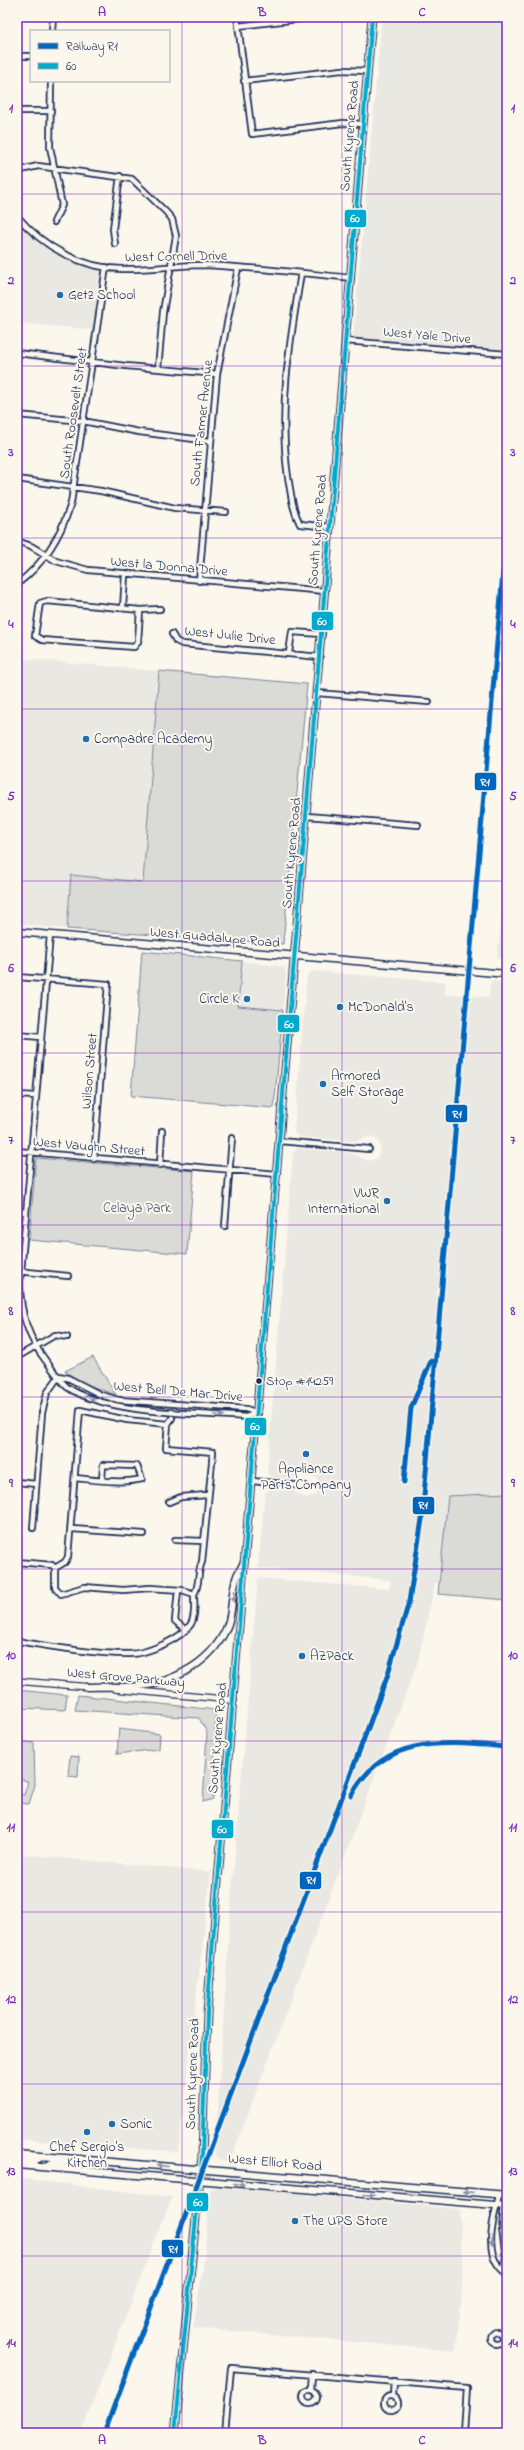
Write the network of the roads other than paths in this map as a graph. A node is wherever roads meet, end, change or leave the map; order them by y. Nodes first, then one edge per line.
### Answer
1 (52, 17) edge
2 (237, 17) edge
3 (317, 17) edge
4 (372, 17) edge
5 (238, 26) junction
6 (52, 30) edge
7 (17, 56) edge
8 (30, 56) edge
9 (368, 71) junction
10 (244, 81) junction
11 (51, 82) edge
12 (17, 111) edge
13 (51, 111) junction
14 (363, 124) junction
15 (53, 167) junction
16 (17, 171) edge
17 (120, 176) junction
18 (17, 216) edge
19 (54, 222) dead end
20 (115, 244) dead end
21 (171, 265) junction
22 (106, 267) junction
23 (238, 268) junction
24 (300, 273) junction
25 (350, 278) junction
26 (345, 341) junction
27 (17, 353) edge
28 (507, 354) edge
29 (92, 360) junction
30 (158, 369) junction
31 (217, 374) junction
32 (17, 415) edge
33 (83, 421) junction
34 (210, 441) junction
35 (17, 479) edge
36 (74, 487) junction
37 (205, 510) junction
38 (226, 512) dead end
39 (330, 527) junction
40 (17, 541) edge
41 (46, 556) junction
42 (126, 575) junction
43 (199, 581) junction
44 (17, 584) edge
45 (325, 592) junction
46 (123, 608) junction
47 (160, 609) dead end
48 (140, 610) junction
49 (172, 634) dead end
50 (322, 634) junction
51 (289, 653) junction
52 (320, 657) junction
53 (317, 693) junction
54 (429, 702) dead end
55 (306, 816) junction
56 (418, 826) dead end
57 (17, 932) edge
58 (50, 935) junction
59 (296, 957) junction
60 (507, 974) edge
61 (17, 977) edge
62 (45, 979) junction
63 (17, 1035) edge
64 (41, 1037) junction
65 (17, 1095) edge
66 (36, 1096) junction
67 (162, 1131) dead end
68 (232, 1138) dead end
69 (280, 1141) junction
70 (368, 1149) dead end
71 (17, 1151) edge
72 (31, 1153) junction
73 (94, 1159) junction
74 (160, 1165) junction
75 (230, 1171) junction
76 (277, 1174) junction
77 (17, 1211) edge
78 (26, 1212) junction
79 (225, 1226) dead end
80 (19, 1271) edge
81 (68, 1276) dead end
82 (67, 1337) dead end
83 (36, 1347) junction
84 (17, 1357) edge
85 (59, 1376) junction
86 (258, 1413) junction
87 (172, 1418) dead end
88 (168, 1424) junction
89 (76, 1478) junction
90 (102, 1480) junction
91 (252, 1481) junction
92 (17, 1482) edge
93 (36, 1484) junction
94 (305, 1486) dead end
95 (207, 1495) junction
96 (169, 1502) dead end
97 (32, 1528) dead end
98 (72, 1529) junction
99 (144, 1534) dead end
100 (175, 1540) dead end
101 (204, 1541) junction
102 (246, 1559) junction
103 (17, 1562) edge
104 (55, 1568) junction
105 (178, 1590) junction
106 (194, 1594) junction
107 (185, 1629) junction
108 (17, 1641) edge
109 (17, 1682) edge
110 (87, 1687) junction
111 (234, 1700) junction
112 (17, 2154) edge
113 (44, 2156) junction
114 (81, 2159) junction
115 (17, 2160) edge
116 (17, 2165) edge
117 (44, 2167) junction
118 (201, 2169) junction
119 (200, 2181) junction
120 (503, 2195) edge
121 (502, 2206) edge
122 (506, 2269) edge
123 (507, 2276) edge
124 (312, 2374) junction
125 (394, 2381) junction
126 (310, 2390) dead end
127 (393, 2396) dead end
128 (176, 2433) edge
129 (225, 2433) edge
130 (464, 2433) edge

1 - 6 street
2 - 5 street
3 - 5 street
4 - 9 main road, South Kyrene Road
5 - 10 street
7 - 8 street
9 - 10 street
9 - 14 main road, South Kyrene Road
10 - 14 street
11 - 13 street
12 - 13 street
13 - 15 street
14 - 25 main road, South Kyrene Road
15 - 16 street
15 - 17 street
15 - 19 street
17 - 20 street
17 - 21 street
18 - 22 street, West Cornell Drive
21 - 22 street, West Cornell Drive
21 - 23 street, West Cornell Drive
21 - 30 street
22 - 29 street, South Roosevelt Street
23 - 24 street, West Cornell Drive
23 - 31 street, South Farmer Avenue
24 - 25 street, West Cornell Drive
24 - 39 street
25 - 26 main road, South Kyrene Road
26 - 28 street, West Yale Drive
26 - 39 main road, South Kyrene Road
27 - 29 street
29 - 30 street
29 - 33 street, South Roosevelt Street
30 - 31 street
31 - 34 street, South Farmer Avenue
32 - 33 street
33 - 34 street
33 - 36 street, South Roosevelt Street
34 - 37 street, South Farmer Avenue
35 - 36 street
36 - 37 street
36 - 41 street, South Roosevelt Street
37 - 38 street
37 - 43 street, South Farmer Avenue
39 - 45 main road, South Kyrene Road
40 - 41 street, West la Donna Drive
41 - 42 street, West la Donna Drive
41 - 44 street
42 - 43 street, West la Donna Drive
42 - 46 street
43 - 45 street, West la Donna Drive
45 - 50 main road, South Kyrene Road
46 - 48 street
46 - 48 street
47 - 48 street
49 - 51 street, West Julie Drive
50 - 51 street, West Julie Drive
50 - 52 main road, South Kyrene Road
51 - 52 street, West Julie Drive
52 - 53 main road, South Kyrene Road
53 - 54 street
53 - 55 main road, South Kyrene Road
55 - 56 street
55 - 59 main road, South Kyrene Road
57 - 58 main road, West Guadalupe Road
58 - 59 main road, West Guadalupe Road
58 - 62 street
59 - 60 main road, West Guadalupe Road
59 - 69 main road, South Kyrene Road
61 - 62 street
62 - 64 street
62 - 73 street, Wilson Street
63 - 64 street
64 - 66 street
65 - 66 street
66 - 72 street
67 - 74 street, West Vaughn Street
68 - 75 street
69 - 70 street
69 - 76 main road, South Kyrene Road
71 - 72 street, West Vaughn Street
72 - 73 street, West Vaughn Street
72 - 78 street
73 - 74 street, West Vaughn Street
74 - 75 street, West Vaughn Street
75 - 76 street, West Vaughn Street
75 - 79 street
76 - 86 main road, South Kyrene Road
77 - 78 street
78 - 80 street
80 - 81 street
80 - 83 street
82 - 83 street
83 - 84 street
83 - 85 street, West Bell De Mar Drive
85 - 86 street, West Bell De Mar Drive
85 -> 86 street, West Bell De Mar Drive
85 - 93 street
86 - 91 main road, South Kyrene Road
87 - 88 street
88 - 89 street
88 - 95 street
89 - 90 street
89 - 98 street
90 - 90 street
91 - 94 street
91 - 102 main road, South Kyrene Road
92 - 93 street
93 - 97 street
95 - 96 street
95 - 101 street
98 - 99 street
98 - 104 street
100 - 101 street
101 - 106 street
102 -> 110 main road
102 - 111 main road, South Kyrene Road
103 - 104 street
104 - 105 street
105 - 106 street
105 - 107 street
106 - 107 street
107 - 108 street
109 - 110 street, West Grove Parkway
110 - 111 street, West Grove Parkway
111 - 118 main road, South Kyrene Road
112 - 113 main road, West Elliot Road
113 - 114 main road, West Elliot Road
113 - 115 main road
114 - 117 main road
118 -> 114 main road, West Elliot Road
116 - 117 main road, West Elliot Road
117 - 119 main road, West Elliot Road
118 - 119 main road, South Kyrene Road
120 -> 118 main road, West Elliot Road
119 -> 121 main road, West Elliot Road
119 - 128 main road, South Kyrene Road
120 - 121 street
121 - 122 street
121 -> 122 street
122 - 123 street
124 - 125 street
124 - 126 street
124 - 129 street
125 - 127 street
125 - 130 street

